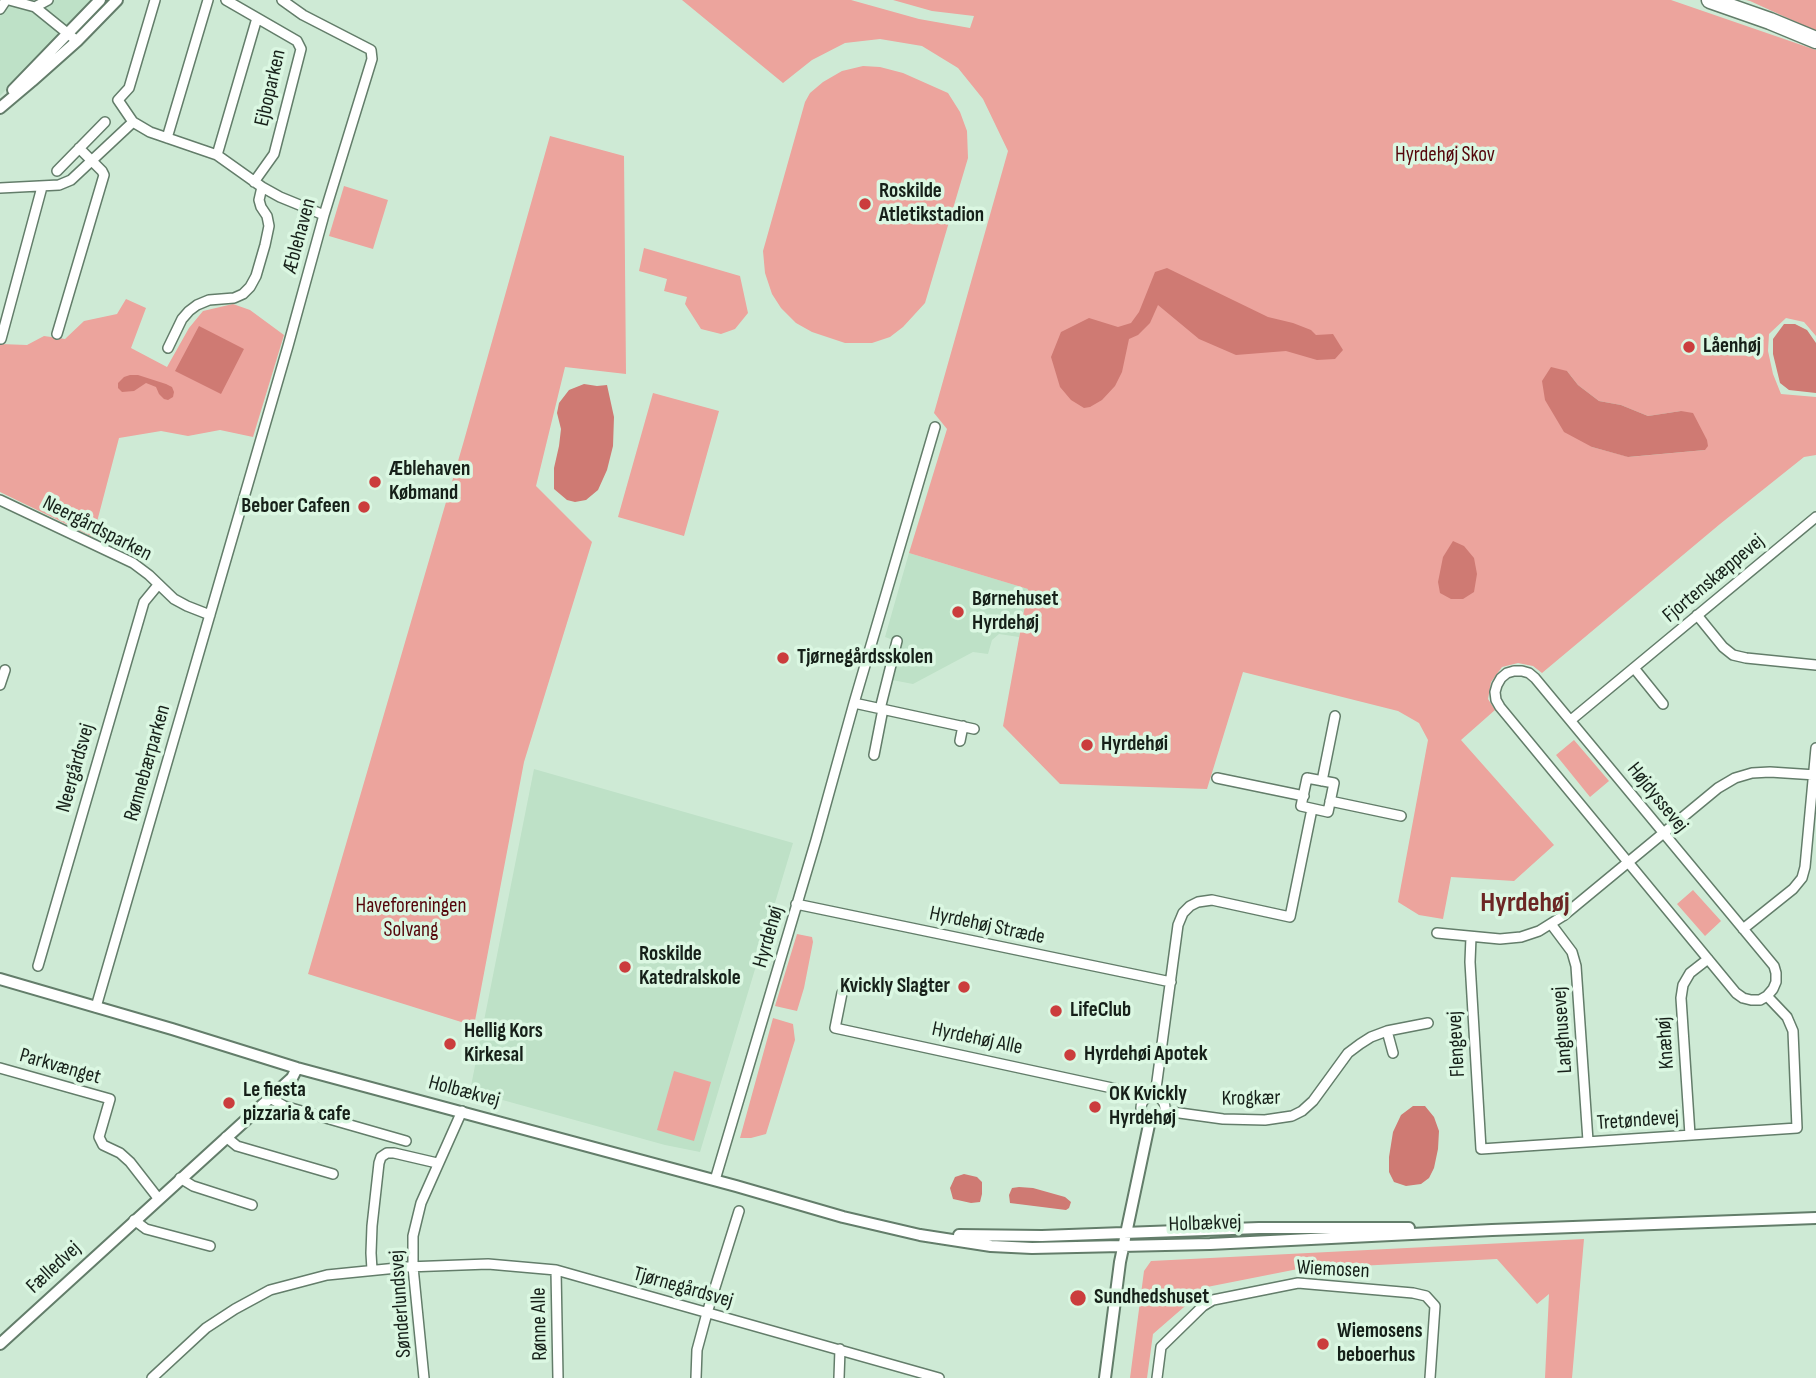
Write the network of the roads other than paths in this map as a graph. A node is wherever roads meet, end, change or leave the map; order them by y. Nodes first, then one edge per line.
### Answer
1 (7, 0) edge
2 (48, 0) edge
3 (100, 0) edge
4 (117, 0) edge
5 (155, 0) edge
6 (208, 0) edge
7 (226, 0) edge
8 (282, 0) edge
9 (1710, 0) edge
10 (35, 7) junction
11 (0, 9) edge
12 (257, 18) junction
13 (72, 37) junction
14 (1816, 40) edge
15 (1, 107) edge
16 (105, 122) dead end
17 (133, 122) junction
18 (167, 138) junction
19 (79, 148) junction
20 (217, 155) junction
21 (92, 161) junction
22 (57, 171) dead end
23 (258, 184) junction
24 (42, 187) junction
25 (0, 188) edge
26 (324, 215) junction
27 (57, 334) dead end
28 (1, 340) edge
29 (168, 348) dead end
30 (935, 428) dead end
31 (0, 500) edge
32 (1816, 517) edge
33 (234, 530) joint
34 (158, 585) junction
35 (210, 615) junction
36 (1697, 615) junction
37 (897, 641) dead end
38 (1816, 665) edge
39 (1634, 667) junction
40 (5, 670) dead end
41 (0, 685) edge
42 (854, 703) junction
43 (1663, 704) dead end
44 (882, 709) junction
45 (1335, 716) dead end
46 (1571, 720) junction
47 (963, 726) junction
48 (974, 729) dead end
49 (960, 741) dead end
50 (1816, 748) edge
51 (874, 755) dead end
52 (1815, 775) edge
53 (1217, 778) dead end
54 (1322, 781) junction
55 (1304, 796) junction
56 (1330, 802) junction
57 (1312, 808) junction
58 (1401, 816) dead end
59 (1662, 833) junction
60 (1628, 862) junction
61 (796, 904) junction
62 (1551, 924) junction
63 (1744, 929) junction
64 (1437, 933) dead end
65 (1471, 937) junction
66 (1707, 959) junction
67 (38, 966) dead end
68 (0, 979) edge
69 (1171, 982) junction
70 (842, 993) dead end
71 (1767, 996) junction
72 (96, 1007) junction
73 (1428, 1023) dead end
74 (1387, 1031) junction
75 (1393, 1053) dead end
76 (0, 1068) edge
77 (297, 1068) junction
78 (1155, 1096) junction
79 (270, 1098) junction
80 (1144, 1100) junction
81 (462, 1111) junction
82 (1165, 1111) junction
83 (1150, 1120) junction
84 (1690, 1135) junction
85 (226, 1137) junction
86 (406, 1141) dead end
87 (1588, 1142) junction
88 (1481, 1149) joint
89 (437, 1163) junction
90 (333, 1174) dead end
91 (180, 1178) junction
92 (715, 1180) junction
93 (158, 1198) junction
94 (252, 1205) dead end
95 (739, 1211) dead end
96 (1816, 1218) edge
97 (134, 1220) junction
98 (1492, 1230) junction
99 (1126, 1233) junction
100 (920, 1235) junction
101 (210, 1246) dead end
102 (1124, 1247) junction
103 (413, 1267) junction
104 (372, 1270) junction
105 (556, 1270) junction
106 (707, 1313) junction
107 (0, 1343) edge
108 (840, 1349) junction
109 (152, 1378) edge
110 (424, 1378) edge
111 (558, 1378) edge
112 (696, 1378) edge
113 (839, 1378) edge
114 (939, 1378) edge
115 (1105, 1378) edge
116 (1157, 1378) edge
117 (1430, 1378) edge

1 - 10 street
1 - 11 street
2 - 10 street
3 - 13 street
4 - 13 street
5 - 17 street
6 - 18 street
7 - 12 street, Ejboparken
8 - 26 street, Æblehaven
9 - 14 highway
10 - 13 street
12 - 20 street, Ejboparken
12 - 23 street, Ejboparken
13 - 15 street
16 - 19 street
17 - 18 street
17 - 21 street
18 - 20 street
19 - 21 street
19 - 22 street
20 - 23 street
21 - 24 street
21 - 27 street
23 - 26 street
23 - 29 street
24 - 25 street
24 - 28 street
26 - 33 street, Æblehaven
30 - 42 street, Hyrdehøj
31 - 34 street, Neergårdsparken
32 - 36 street, Fjortenskæppevej
33 - 35 street, Rønnebærparken
34 - 35 street, Neergårdsparken
34 - 67 street, Neergårdsvej
35 - 72 street, Rønnebærparken
36 - 38 street
36 - 39 street, Fjortenskæppevej
37 - 44 street
39 - 43 street
39 - 46 street, Fjortenskæppevej
40 - 41 street
42 - 44 street
42 - 61 street, Hyrdehøj
44 - 47 street
44 - 51 street
45 - 54 street
46 - 59 street, Højdyssevej
46 - 60 street, Højdyssevej
47 - 48 street
47 - 49 street
50 - 52 street
52 - 59 street
52 - 63 street
53 - 55 street
54 - 55 street
54 - 56 street
55 - 57 street
56 - 57 street
56 - 58 street
57 - 69 street
59 - 60 street
59 - 63 street, Højdyssevej
60 - 62 street
60 - 66 street, Højdyssevej
61 - 69 street, Hyrdehøj Stræde
61 - 92 street, Hyrdehøj
62 - 65 street
62 - 87 street, Langhusevej
63 - 71 street, Højdyssevej
64 - 65 street
65 - 88 street, Flengevej
66 - 71 street, Højdyssevej
66 - 84 street, Knæhøj
68 - 72 street, Holbækvej
69 - 78 street
70 - 80 street, Hyrdehøj Alle
71 - 84 street, Tretøndevej
72 - 77 street, Holbækvej
73 - 74 street, Krogkær
74 - 75 street
74 - 82 street, Krogkær
76 - 93 street, Parkvænget
77 - 79 street, Fælledvej
77 - 81 street, Holbækvej
78 - 80 street
78 - 82 street
79 - 85 street, Fælledvej
79 - 86 street
80 - 83 street
81 - 89 street, Sønderlundsvej
81 - 92 street, Holbækvej
82 - 83 street
83 - 99 street
84 - 87 street, Tretøndevej
85 - 90 street
85 - 91 street, Fælledvej
87 - 88 street, Tretøndevej
89 - 103 street, Sønderlundsvej
89 - 104 street
91 - 93 street, Fælledvej
91 - 94 street
92 - 100 street, Holbækvej
93 - 97 street, Fælledvej
95 - 106 street
96 - 98 street, Holbækvej
97 - 101 street
97 - 107 street, Fælledvej
98 - 99 street, Holbækvej
98 - 102 street, Holbækvej
99 - 100 street, Holbækvej
99 - 102 street
100 - 102 street, Holbækvej
102 - 115 street
103 - 104 street, Tjørnegårdsvej
103 - 105 street, Tjørnegårdsvej
103 - 110 street, Sønderlundsvej
104 - 109 street, Tjørnegårdsvej
105 - 106 street, Tjørnegårdsvej
105 - 111 street, Rønne Alle
106 - 108 street, Tjørnegårdsvej
106 - 112 street
108 - 113 street
108 - 114 street, Tjørnegårdsvej
116 - 117 street, Wiemosen

